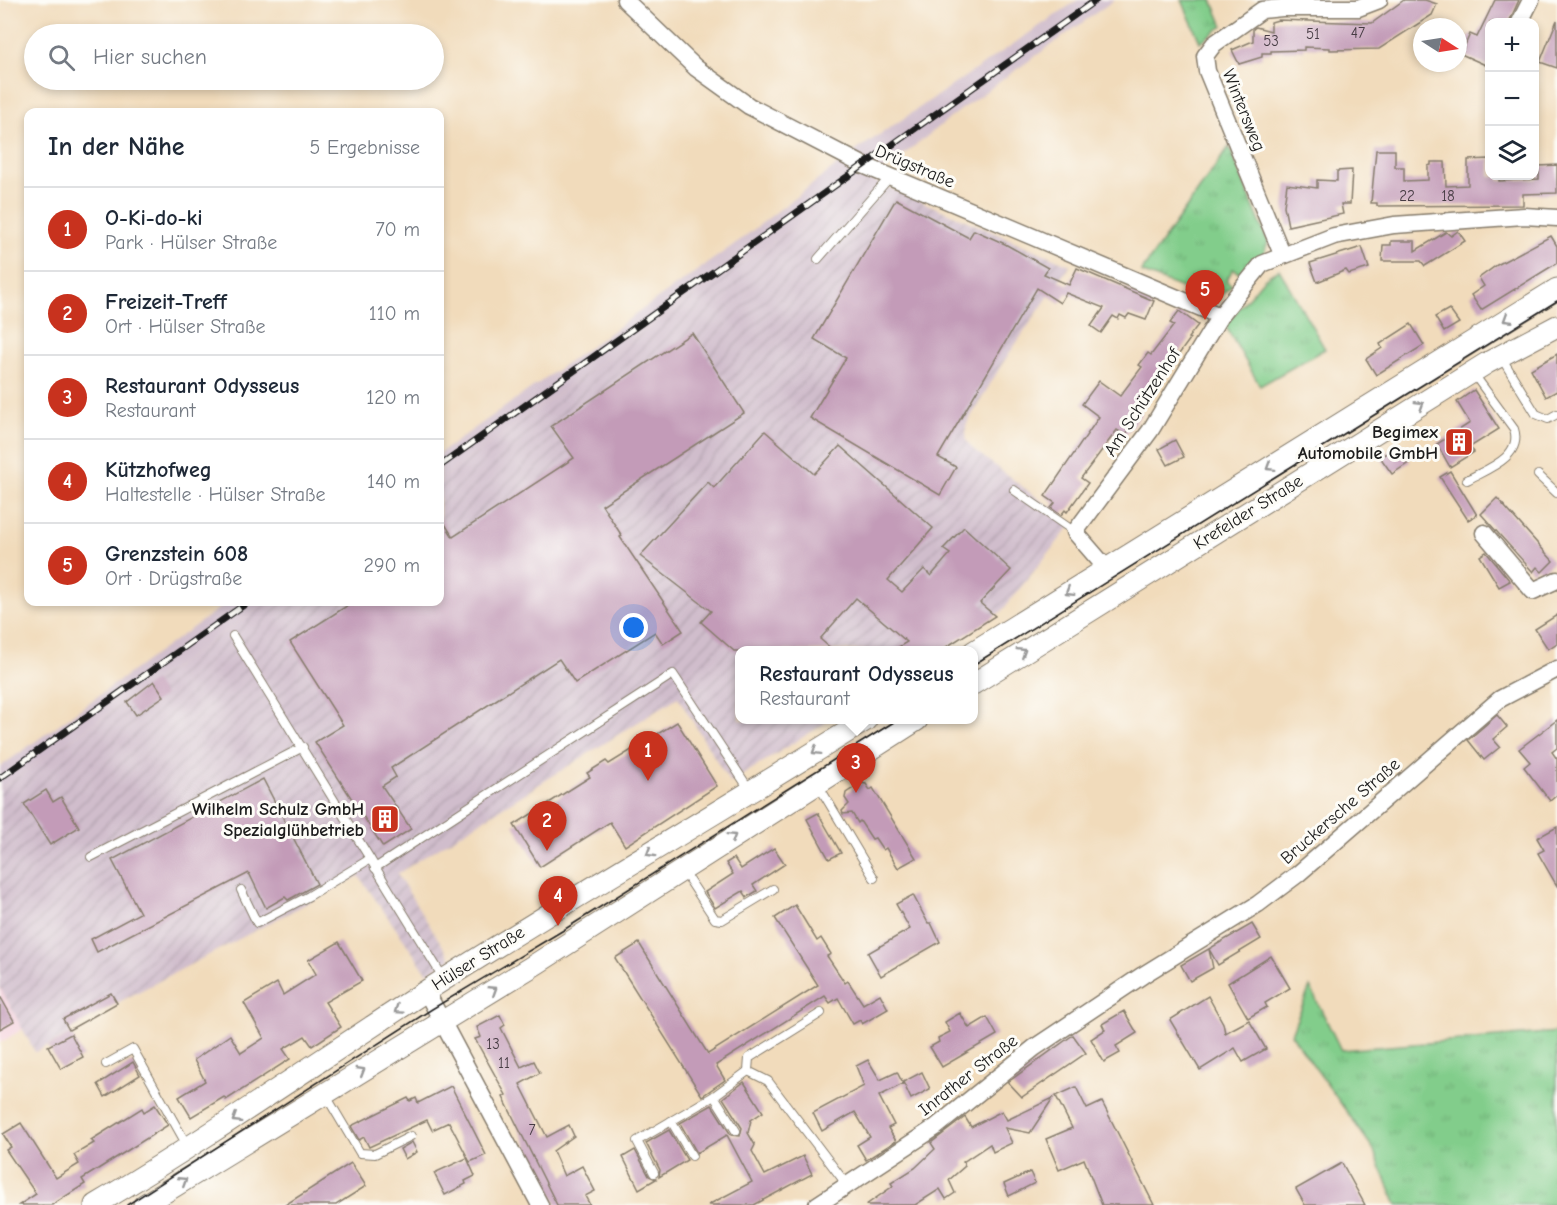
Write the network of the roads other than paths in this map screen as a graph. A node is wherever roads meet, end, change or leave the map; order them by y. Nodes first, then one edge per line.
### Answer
1 (625, 0) edge
2 (1378, 0) edge
3 (1531, 0) edge
4 (1267, 5) edge
5 (1522, 18) edge
6 (890, 176) junction
7 (1557, 218) edge
8 (1282, 254) junction
9 (818, 259) dead end
10 (1557, 289) edge
11 (1220, 316) junction
12 (1557, 326) edge
13 (1501, 356) junction
14 (1473, 372) junction
15 (1557, 414) edge
16 (1538, 475) dead end
17 (1467, 480) dead end
18 (1014, 490) dead end
19 (1557, 493) edge
20 (1075, 532) junction
21 (1484, 533) dead end
22 (1107, 569) junction
23 (1557, 580) edge
24 (233, 636) dead end
25 (978, 649) edge
26 (1557, 669) edge
27 (978, 681) edge
28 (860, 724) edge
29 (911, 724) edge
30 (303, 747) junction
31 (817, 783) junction
32 (751, 792) junction
33 (91, 856) dead end
34 (370, 859) junction
35 (375, 868) junction
36 (682, 869) junction
37 (874, 878) dead end
38 (773, 889) dead end
39 (241, 890) dead end
40 (1143, 975) joint
41 (445, 980) junction
42 (426, 991) junction
43 (821, 1013) dead end
44 (443, 1021) junction
45 (106, 1064) dead end
46 (748, 1071) junction
47 (325, 1094) junction
48 (714, 1096) junction
49 (671, 1120) junction
50 (736, 1131) dead end
51 (411, 1136) dead end
52 (189, 1148) junction
53 (692, 1156) dead end
54 (654, 1173) dead end
55 (847, 1185) junction
56 (95, 1205) edge
57 (144, 1205) edge
58 (540, 1205) edge
59 (817, 1205) edge

1 - 6 street, Drügstraße
2 - 4 street, Wintersweg
3 - 5 street
4 - 8 street, Wintersweg
6 - 9 lane
6 - 11 street, Drügstraße
7 - 8 street, Am Schützenhof
8 - 11 street, Am Schützenhof
10 -> 22 street, Krefelder Straße
11 - 20 street, Am Schützenhof
12 - 13 street, Krefelder Straße
13 - 14 street, Krefelder Straße
13 - 15 lane
14 - 17 lane
27 -> 14 street, Krefelder Straße
16 - 19 lane
18 - 20 lane
20 - 22 street
21 - 23 street
22 -> 25 street, Krefelder Straße
24 - 30 lane
26 - 40 street, Bruckersche Straße
28 -> 32 street, Hülser Straße
29 - 31 street
30 - 33 lane
30 - 34 lane
36 -> 31 street, Hülser Straße
31 - 37 lane
32 - 35 lane
32 -> 41 street, Hülser Straße
34 - 35 lane
34 - 39 lane
35 - 41 lane
36 - 38 lane
44 -> 36 street, Hülser Straße
40 - 55 street, Inrather Straße
41 - 42 street, Hülser Straße
42 - 44 street
42 -> 52 street, Hülser Straße
43 - 46 lane
47 -> 44 street, Hülser Straße
44 - 58 street
45 - 52 lane
46 - 48 lane
46 - 55 lane
47 - 51 lane
57 -> 47 street, Hülser Straße
48 - 49 lane
48 - 50 lane
49 - 53 lane
49 - 54 lane
52 - 56 street, Hülser Straße
55 - 59 street, Inrather Straße

